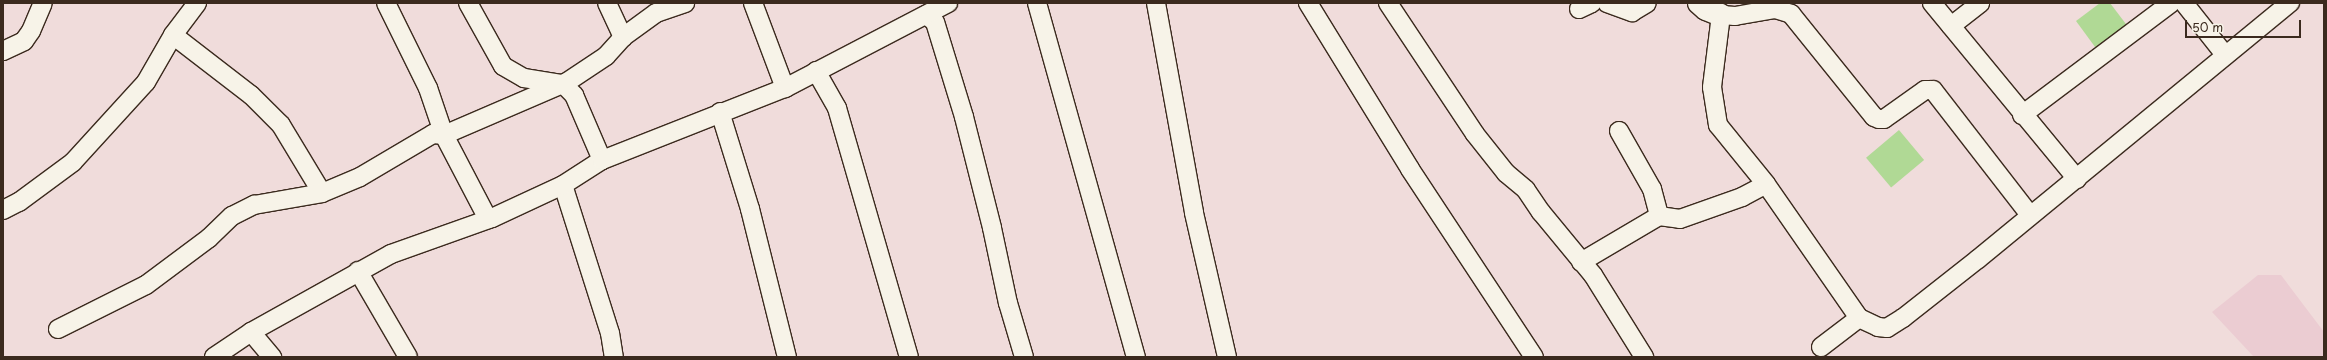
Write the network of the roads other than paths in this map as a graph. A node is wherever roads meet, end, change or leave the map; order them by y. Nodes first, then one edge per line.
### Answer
1 (43, 3) edge
2 (197, 3) edge
3 (386, 3) edge
4 (607, 3) edge
5 (685, 3) edge
6 (753, 3) edge
7 (948, 3) edge
8 (1037, 3) edge
9 (1156, 3) edge
10 (1308, 3) edge
11 (1388, 3) edge
12 (1607, 3) edge
13 (1647, 3) edge
14 (1699, 3) edge
15 (1932, 3) edge
16 (1980, 3) edge
17 (2171, 3) edge
18 (2184, 3) edge
19 (2290, 3) edge
20 (470, 4) edge
21 (926, 15) junction
22 (1721, 15) junction
23 (1952, 26) junction
24 (172, 35) junction
25 (623, 37) junction
26 (3, 51) edge
27 (2225, 56) junction
28 (816, 71) junction
29 (563, 84) junction
30 (785, 88) junction
31 (720, 112) junction
32 (2022, 114) junction
33 (1619, 132) dead end
34 (444, 135) junction
35 (602, 160) junction
36 (2077, 179) junction
37 (1766, 184) junction
38 (563, 185) junction
39 (322, 193) junction
40 (3, 210) edge
41 (2030, 215) junction
42 (1659, 216) junction
43 (488, 219) junction
44 (1581, 262) junction
45 (358, 271) junction
46 (1859, 318) junction
47 (58, 329) dead end
48 (251, 332) junction
49 (1821, 347) dead end
50 (214, 357) edge
51 (272, 357) edge
52 (408, 357) edge
53 (614, 357) edge
54 (787, 357) edge
55 (909, 357) edge
56 (1024, 357) edge
57 (1136, 357) edge
58 (1227, 357) edge
59 (1534, 357) edge
60 (1644, 357) edge

1 - 26 street
2 - 24 street
3 - 34 street
4 - 25 street
5 - 25 street
6 - 30 street
7 - 21 street
8 - 57 street
9 - 58 street
10 - 59 street
11 - 44 street
12 - 13 street
14 - 22 street
15 - 23 street
16 - 23 street
17 - 32 street
18 - 27 street
19 - 27 street
20 - 29 street
21 - 28 street
21 - 56 street
22 - 37 street
22 - 41 street
23 - 32 street
24 - 39 street
24 - 40 street
25 - 29 street
27 - 36 street
28 - 30 street
28 - 55 street
29 - 34 street
29 - 35 street
30 - 31 street
31 - 35 street
31 - 54 street
32 - 36 street
33 - 42 street
34 - 39 street
34 - 43 street
35 - 38 street
36 - 41 street
37 - 42 street
37 - 46 street
38 - 43 street
38 - 53 street
39 - 47 street
41 - 46 street
42 - 44 street
43 - 45 street
44 - 60 street
45 - 48 street
45 - 52 street
46 - 49 street
48 - 50 street
48 - 51 street

